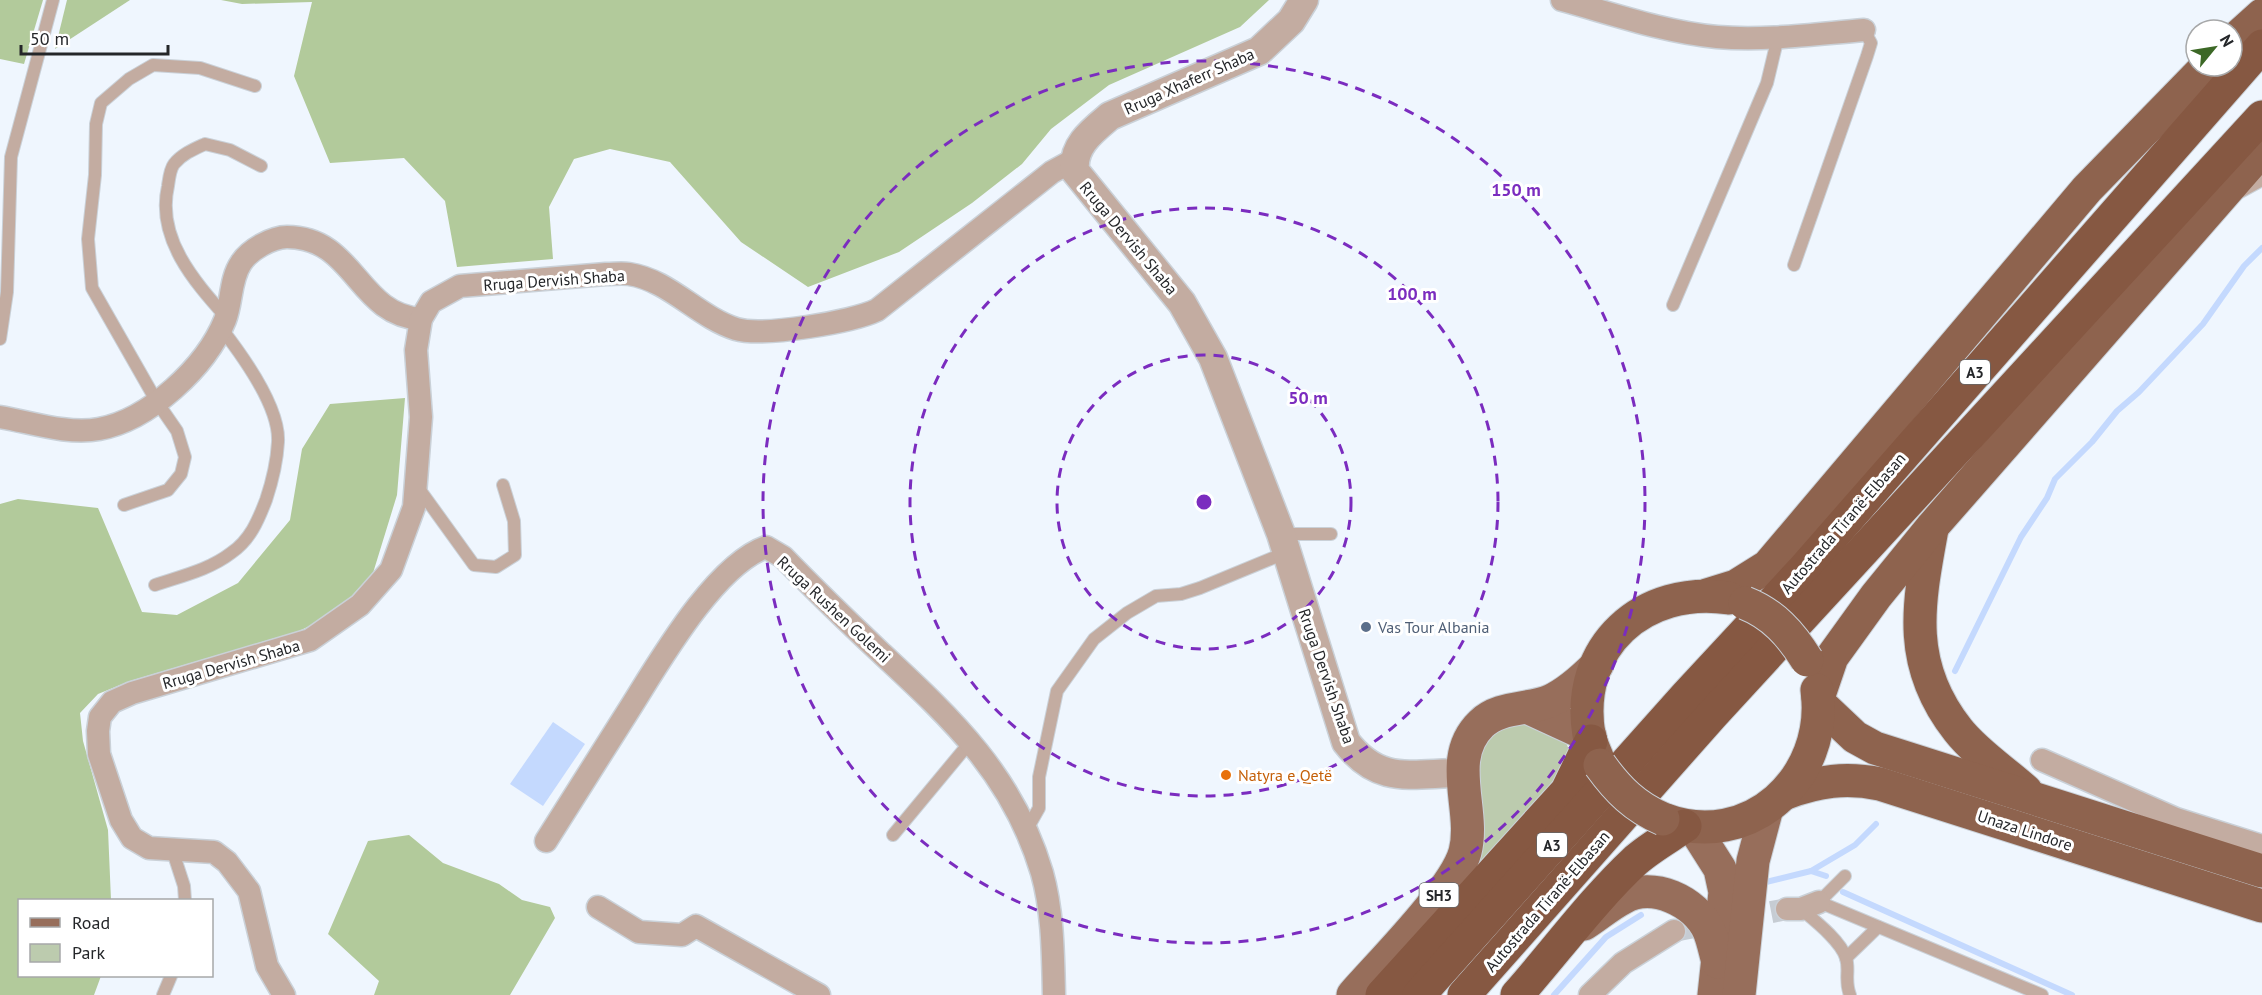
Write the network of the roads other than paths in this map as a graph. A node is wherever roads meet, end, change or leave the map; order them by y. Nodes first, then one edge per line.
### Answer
1 (53, 0) edge
2 (1304, 0) edge
3 (1562, 0) edge
4 (2262, 15) edge
5 (1864, 30) joint
6 (2244, 31) edge
7 (1778, 37) junction
8 (2262, 46) edge
9 (2195, 78) edge
10 (255, 86) dead end
11 (2262, 117) edge
12 (2262, 150) edge
13 (1074, 160) junction
14 (261, 166) dead end
15 (2262, 180) edge
16 (2210, 207) junction
17 (1794, 265) dead end
18 (1673, 305) dead end
19 (422, 319) junction
20 (223, 323) junction
21 (0, 339) edge
22 (157, 402) junction
23 (0, 417) edge
24 (416, 485) junction
25 (503, 485) dead end
26 (124, 505) dead end
27 (1933, 526) junction
28 (1331, 534) dead end
29 (1283, 544) junction
30 (155, 585) dead end
31 (1707, 595) junction
32 (1597, 665) junction
33 (1818, 700) junction
34 (1529, 708) junction
35 (971, 741) junction
36 (1594, 747) junction
37 (2042, 760) dead end
38 (1462, 773) junction
39 (2034, 798) junction
40 (1777, 800) junction
41 (1681, 824) junction
42 (1026, 831) junction
43 (893, 835) dead end
44 (546, 841) dead end
45 (2262, 846) edge
46 (172, 849) junction
47 (2262, 871) edge
48 (1845, 876) dead end
49 (185, 899) edge
50 (2262, 906) edge
51 (1802, 907) junction
52 (598, 908) dead end
53 (1878, 927) junction
54 (1674, 931) tunnel mouth
55 (1573, 932) junction
56 (1846, 958) junction
57 (1718, 962) junction
58 (170, 977) edge
59 (2028, 992) edge
60 (163, 995) edge
61 (284, 995) edge
62 (819, 995) edge
63 (1054, 995) edge
64 (1353, 995) edge
65 (1382, 995) edge
66 (1419, 995) edge
67 (1464, 995) edge
68 (1517, 995) edge
69 (1590, 995) edge
70 (1714, 995) edge
71 (1739, 995) edge
72 (1850, 995) edge
73 (2042, 995) edge

1 - 21 lane
2 - 13 street, Rruga Xhaferr Shaba
3 - 7 street
4 - 6 highway
5 - 7 street
5 - 17 lane
7 - 18 lane
8 - 66 highway, Autostrada Tiranë-Elbasan / A3
9 - 31 highway
10 - 22 lane
11 - 67 highway, Autostrada Tiranë-Elbasan / A3
12 - 16 highway
13 - 19 street, Rruga Dervish Shaba
13 - 29 street, Rruga Dervish Shaba
14 - 20 lane
15 - 16 lane
16 - 27 highway
19 - 20 street
19 - 24 street, Rruga Dervish Shaba
20 - 22 street
20 - 30 lane
22 - 23 street
22 - 26 lane
24 - 25 lane
24 - 46 street, Rruga Dervish Shaba
27 - 33 highway
27 - 39 highway
28 - 29 lane
29 - 38 street, Rruga Dervish Shaba
29 - 42 lane
31 - 32 highway
31 - 33 highway, bridge
32 - 34 main road, SH3
32 - 36 highway
33 - 39 highway, Unaza Lindore
33 - 40 highway
34 - 36 main road
34 - 38 main road, SH3
35 - 42 street, Rruga Rushen Golemi
35 - 43 lane
35 - 44 street, Rruga Rushen Golemi
36 - 41 highway, bridge
36 - 65 highway
37 - 45 street
38 - 64 main road, SH3
39 - 47 highway, Unaza Lindore
40 - 41 highway, Unaza Lindore
40 - 50 highway, Unaza Lindore
40 - 71 main road
41 - 55 highway
41 - 57 main road
42 - 63 street, Rruga Rushen Golemi
46 - 49 lane
46 - 61 street, Rruga Dervish Shaba
48 - 51 lane
51 - 53 lane
51 - 56 lane
52 - 62 street
53 - 56 lane
53 - 59 lane
54 - 69 street
55 - 57 main road
55 - 68 highway
56 - 72 lane
57 - 70 main road
58 - 60 lane
59 - 73 lane

